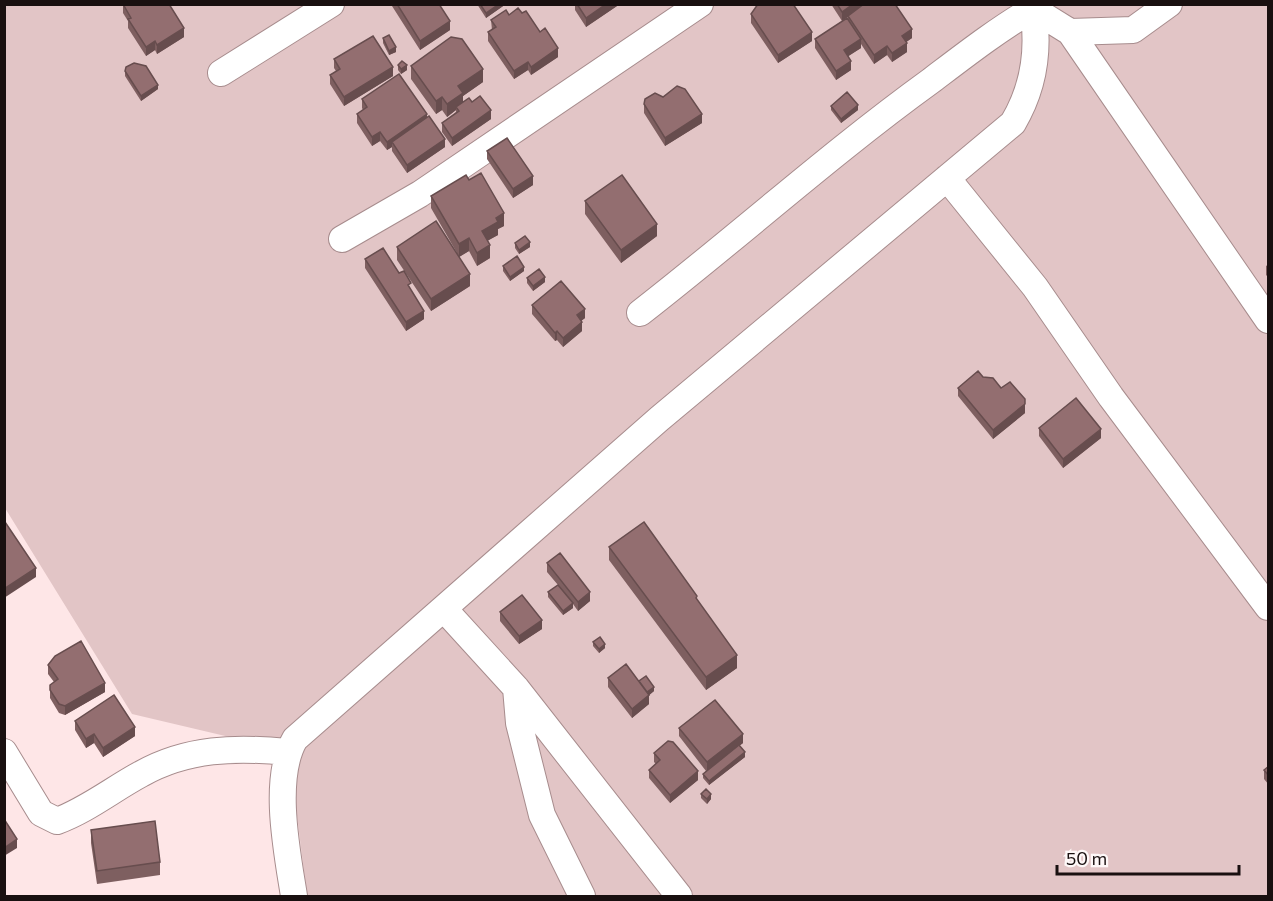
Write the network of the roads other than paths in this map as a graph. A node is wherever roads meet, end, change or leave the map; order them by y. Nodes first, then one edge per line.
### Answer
1 (331, 4) edge
2 (700, 4) edge
3 (1169, 4) edge
4 (1033, 7) edge
5 (1070, 32) junction
6 (221, 73) dead end
7 (947, 178) junction
8 (342, 239) dead end
9 (640, 313) dead end
10 (1269, 320) edge
11 (1269, 607) edge
12 (444, 609) junction
13 (516, 688) junction
14 (4, 752) edge
15 (287, 752) junction
16 (294, 897) edge
17 (582, 897) edge
18 (679, 897) edge

1 - 6 street
2 - 8 street
3 - 5 street
4 - 5 street
4 - 7 street
4 - 9 street
5 - 10 street
7 - 11 street
7 - 12 street
12 - 13 street
12 - 15 street
13 - 17 street
13 - 18 street
14 - 15 street
15 - 16 street

